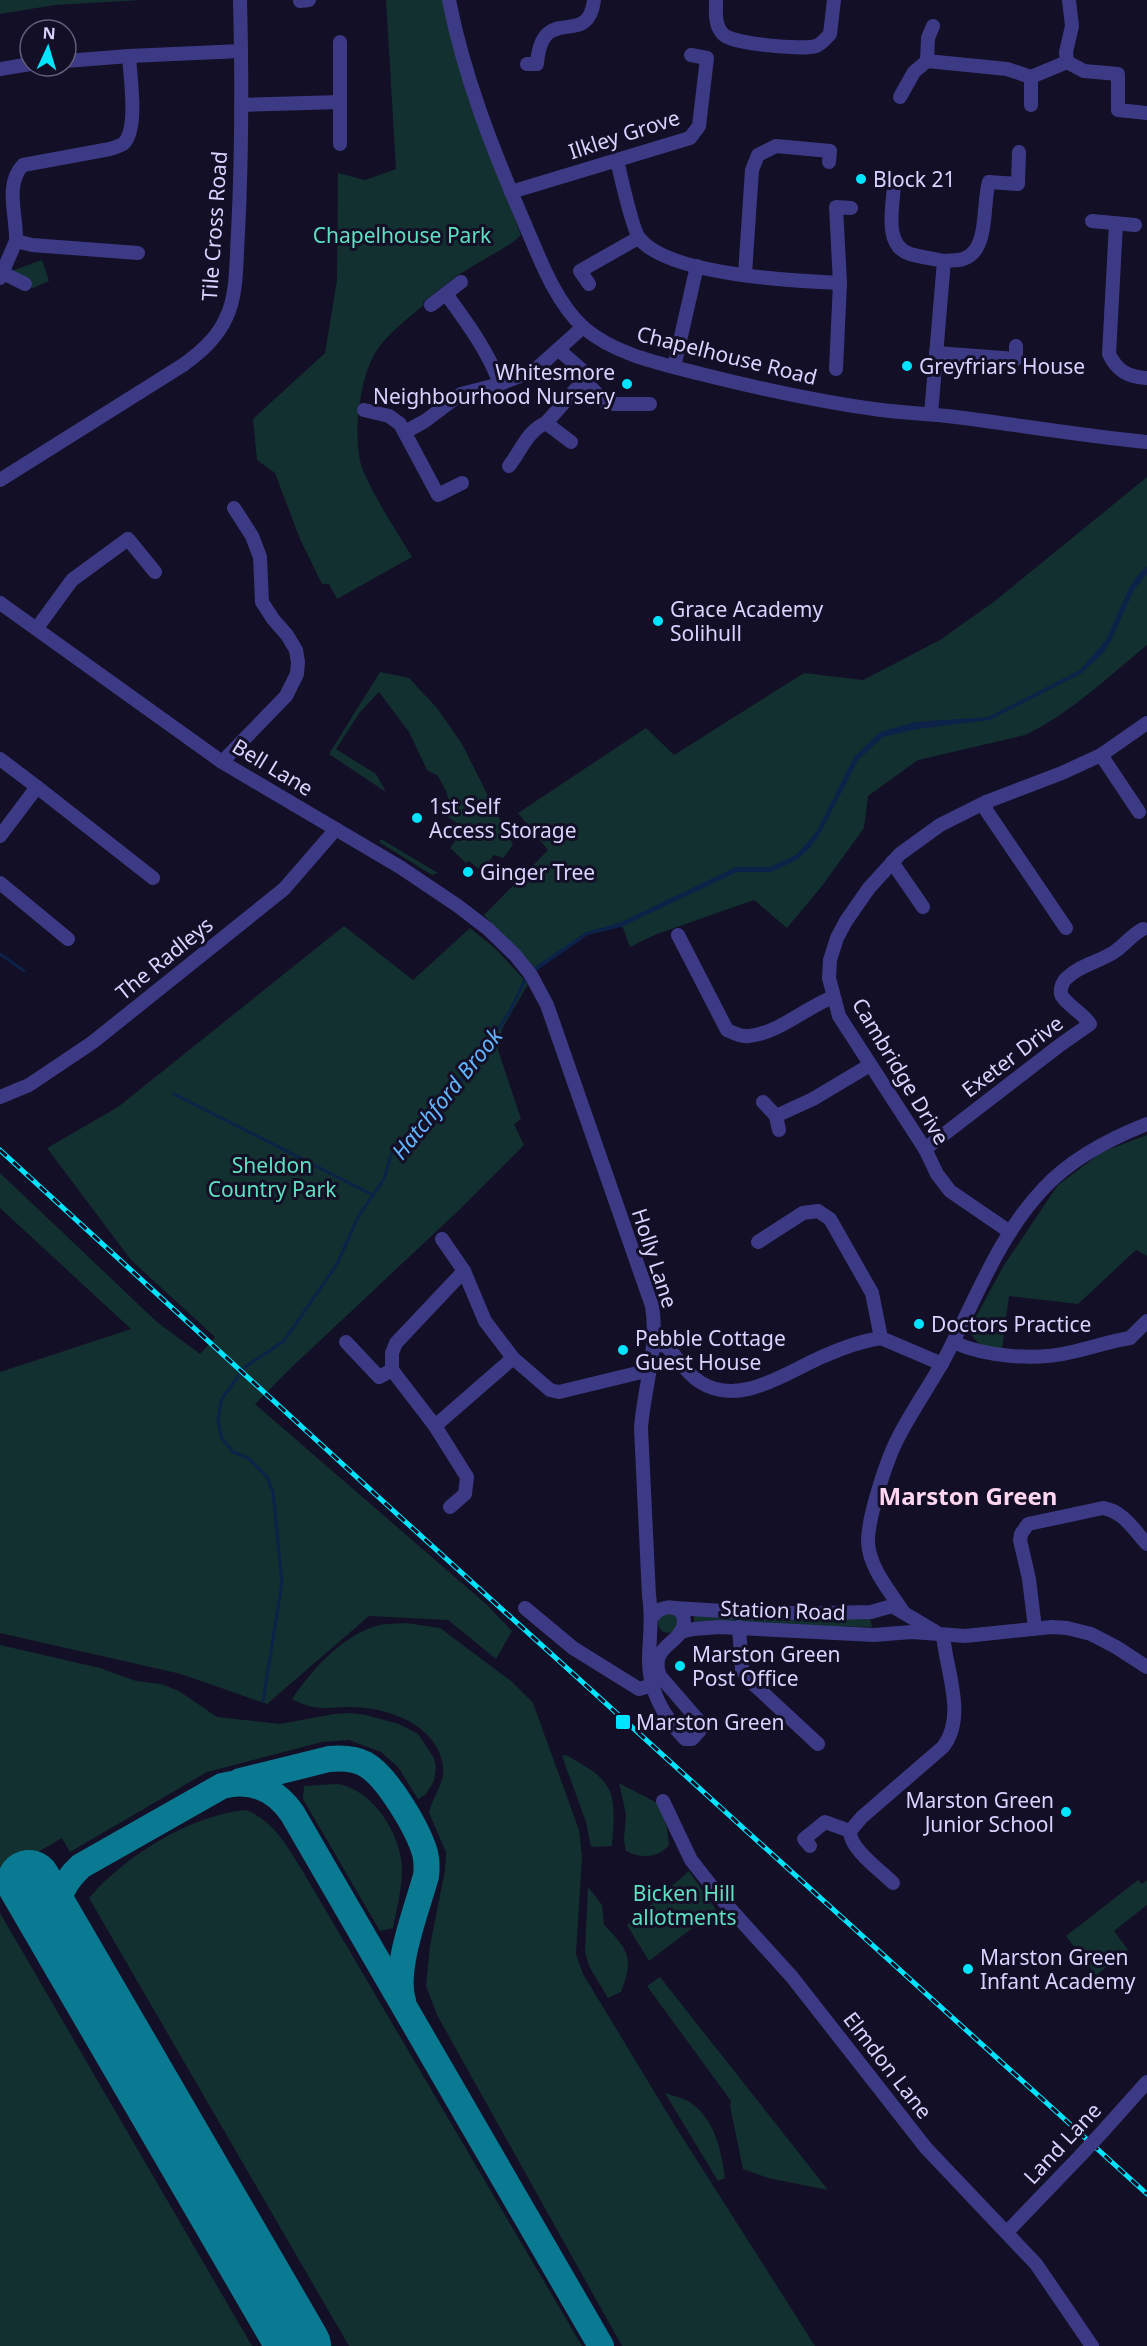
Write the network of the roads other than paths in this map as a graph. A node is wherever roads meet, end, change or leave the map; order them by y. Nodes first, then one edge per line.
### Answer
1 (240, 0) edge
2 (449, 0) edge
3 (594, 0) edge
4 (716, 0) edge
5 (834, 0) edge
6 (1069, 0) edge
7 (933, 26) dead end
8 (340, 42) dead end
9 (241, 51) junction
10 (691, 55) dead end
11 (129, 56) junction
12 (78, 60) edge
13 (927, 61) junction
14 (1067, 62) junction
15 (527, 64) dead end
16 (18, 66) edge
17 (0, 69) edge
18 (1031, 77) junction
19 (900, 97) dead end
20 (340, 102) junction
21 (241, 105) junction
22 (1030, 105) dead end
23 (1147, 113) edge
24 (340, 144) dead end
25 (1019, 152) dead end
26 (617, 159) junction
27 (829, 162) dead end
28 (894, 185) dead end
29 (511, 192) junction
30 (851, 208) dead end
31 (1092, 221) dead end
32 (1116, 224) junction
33 (1135, 225) dead end
34 (638, 238) junction
35 (16, 241) junction
36 (138, 253) dead end
37 (944, 261) junction
38 (697, 266) junction
39 (745, 274) junction
40 (2, 276) edge
41 (460, 282) dead end
42 (840, 283) junction
43 (25, 284) dead end
44 (589, 284) dead end
45 (446, 294) junction
46 (431, 305) dead end
47 (583, 327) junction
48 (1016, 346) dead end
49 (559, 350) junction
50 (936, 353) junction
51 (674, 368) junction
52 (836, 369) dead end
53 (1147, 378) edge
54 (584, 380) junction
55 (500, 384) junction
56 (650, 404) dead end
57 (364, 410) dead end
58 (931, 414) junction
59 (546, 423) junction
60 (405, 432) junction
61 (571, 442) dead end
62 (1147, 442) edge
63 (508, 466) dead end
64 (0, 480) edge
65 (462, 483) dead end
66 (234, 508) dead end
67 (155, 572) dead end
68 (0, 603) edge
69 (37, 628) junction
70 (1147, 723) edge
71 (1101, 755) junction
72 (0, 759) edge
73 (222, 762) junction
74 (37, 787) junction
75 (986, 802) junction
76 (1139, 812) dead end
77 (336, 829) junction
78 (0, 836) edge
79 (892, 862) junction
80 (153, 878) dead end
81 (0, 883) edge
82 (923, 907) dead end
83 (1066, 928) dead end
84 (1143, 929) dead end
85 (678, 935) dead end
86 (68, 940) dead end
87 (527, 970) joint
88 (833, 997) junction
89 (870, 1065) junction
90 (0, 1097) edge
91 (763, 1101) dead end
92 (1147, 1124) edge
93 (925, 1149) junction
94 (1010, 1232) junction
95 (442, 1239) dead end
96 (758, 1242) dead end
97 (464, 1271) junction
98 (1147, 1321) edge
99 (881, 1338) junction
100 (346, 1342) dead end
101 (953, 1342) junction
102 (654, 1344) junction
103 (513, 1358) junction
104 (942, 1364) junction
105 (392, 1370) junction
106 (650, 1370) junction
107 (435, 1426) junction
108 (450, 1507) dead end
109 (1147, 1544) edge
110 (649, 1567) junction
111 (879, 1575) junction
112 (671, 1607) junction
113 (525, 1608) dead end
114 (878, 1610) junction
115 (903, 1612) junction
116 (653, 1622) junction
117 (739, 1627) junction
118 (1035, 1628) junction
119 (678, 1634) junction
120 (891, 1635) junction
121 (943, 1635) junction
122 (1147, 1667) edge
123 (653, 1685) junction
124 (818, 1744) dead end
125 (663, 1801) dead end
126 (850, 1831) junction
127 (810, 1846) dead end
128 (893, 1883) dead end
129 (1147, 2082) edge
130 (1007, 2232) junction
131 (1092, 2346) edge

1 - 9 street, Tile Cross Road
2 - 29 street, Chapelhouse Road
3 - 15 street
4 - 5 street
6 - 14 street
7 - 13 street
8 - 20 street
9 - 11 street
9 - 21 street, Tile Cross Road
10 - 26 street, Ilkley Grove
11 - 12 street
11 - 35 street
13 - 18 street
13 - 19 street
14 - 18 street
14 - 23 street
16 - 17 street
18 - 22 street
20 - 21 street
20 - 24 street
21 - 64 street, Tile Cross Road
25 - 37 street
26 - 29 street, Ilkley Grove
26 - 34 street
27 - 39 street
28 - 37 street
29 - 47 street, Chapelhouse Road
30 - 42 street
31 - 32 street
32 - 33 street
32 - 53 street
34 - 38 street
34 - 44 street
35 - 36 street
35 - 40 street
37 - 50 street
38 - 39 street
38 - 51 street
39 - 42 street
40 - 43 street
41 - 45 street
42 - 52 street
45 - 46 street
45 - 55 street
47 - 49 street
47 - 51 street, Chapelhouse Road
48 - 50 street
49 - 54 street
49 - 55 street
50 - 58 street
51 - 58 street, Chapelhouse Road
54 - 56 street
54 - 59 street
55 - 60 street
57 - 60 street
58 - 62 street, Chapelhouse Road
59 - 61 street
59 - 63 street
60 - 65 street
66 - 73 street
67 - 69 street
68 - 69 street, Bell Lane
69 - 73 street, Bell Lane
70 - 71 street, Cambridge Drive
71 - 75 street, Cambridge Drive
71 - 76 street
72 - 74 street
73 - 77 street, Bell Lane
74 - 78 street
74 - 80 street
75 - 79 street, Cambridge Drive
75 - 83 street
77 - 87 street, Bell Lane
77 - 90 street, The Radleys
79 - 82 street
79 - 88 street, Cambridge Drive
81 - 86 street
84 - 93 street, Exeter Drive
85 - 88 street
87 - 102 street, Holly Lane
88 - 89 street, Cambridge Drive
89 - 91 street
89 - 93 street, Cambridge Drive
92 - 94 street
93 - 94 street, Cambridge Drive
94 - 101 street
95 - 97 street
96 - 99 street
97 - 103 street
97 - 105 street
98 - 101 street
99 - 102 street
99 - 104 street
100 - 105 street
101 - 104 street
102 - 106 street, Holly Lane
103 - 106 street
103 - 107 street
104 - 111 street
105 - 107 street
106 - 110 street, Holly Lane
107 - 108 street
109 - 118 street
110 - 112 street, Holly Lane
110 - 116 street, Holly Lane
111 - 114 street
111 - 115 street
112 - 114 street, Station Road
112 - 116 street
112 - 119 street, Holly Lane
113 - 123 street
114 - 115 street, Station Road
114 - 120 street, Station Road
115 - 120 street
115 - 121 street, Station Road
116 - 119 street
116 - 123 street, Holly Lane
117 - 119 street, Station Road
117 - 120 street, Station Road
117 - 124 street
118 - 121 street, Station Road
118 - 122 street, Station Road
119 - 123 street, Holly Lane
120 - 121 street, Station Road
121 - 126 street
125 - 130 street, Elmdon Lane
126 - 127 street
126 - 128 street
129 - 130 street, Land Lane, bridge
130 - 131 street, Elmdon Lane

